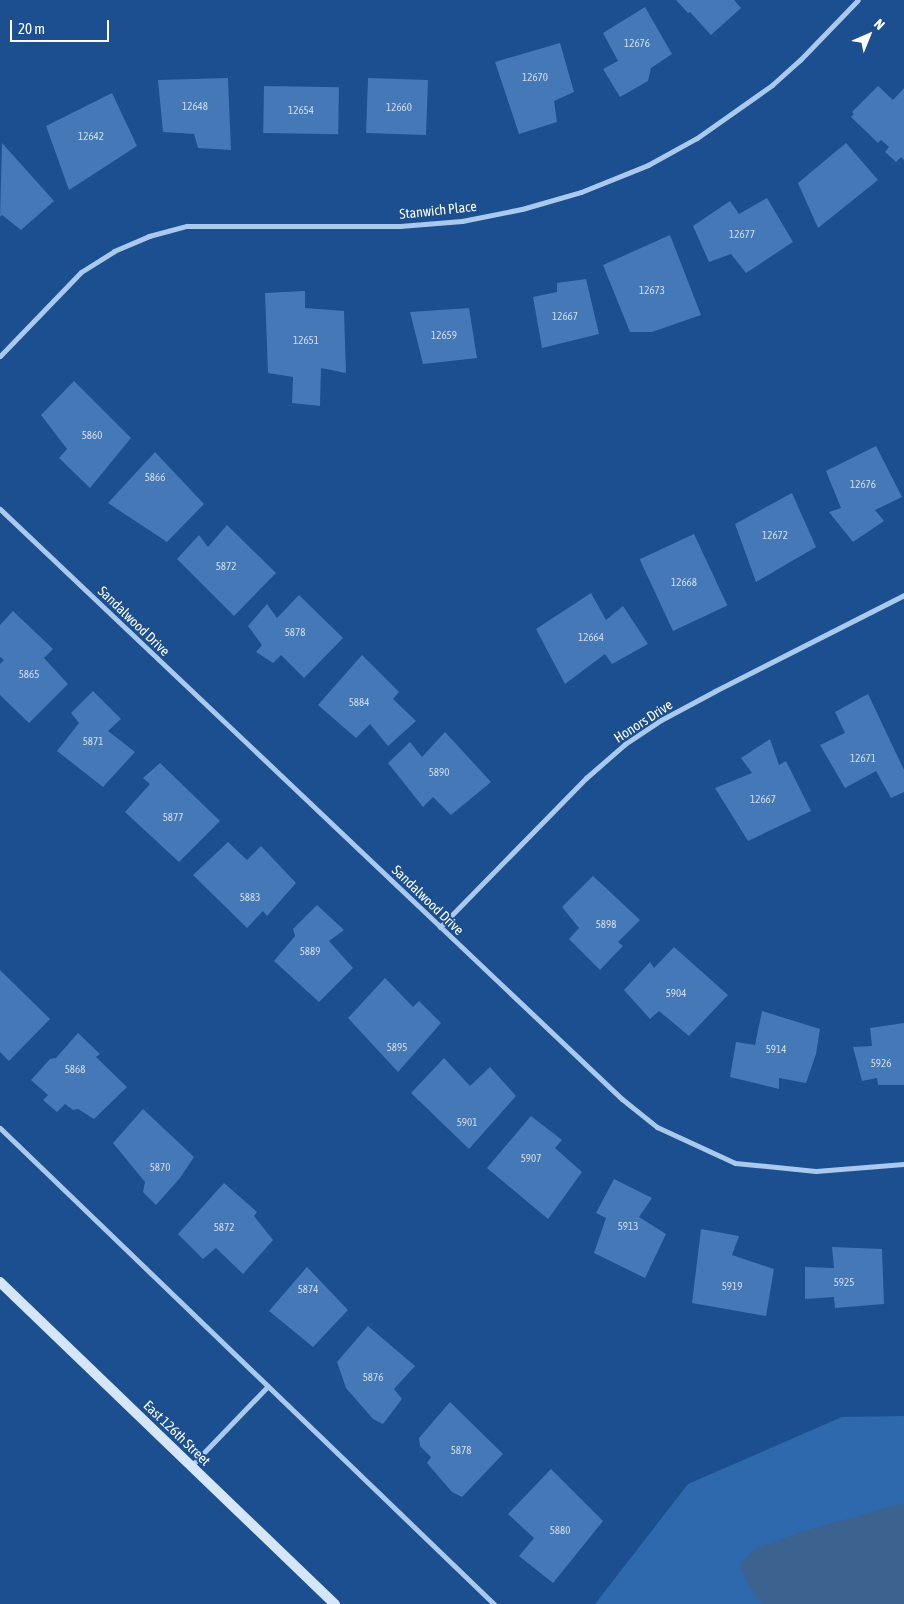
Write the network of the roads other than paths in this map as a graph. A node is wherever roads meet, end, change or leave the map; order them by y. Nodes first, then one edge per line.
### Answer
1 (858, 0) edge
2 (0, 356) edge
3 (0, 509) edge
4 (904, 595) edge
5 (440, 927) junction
6 (0, 1128) edge
7 (904, 1164) edge
8 (0, 1282) edge
9 (267, 1387) junction
10 (192, 1466) junction
11 (335, 1604) edge
12 (494, 1604) edge

1 - 2 street, Stanwich Place
3 - 5 street, Sandalwood Drive
4 - 5 street, Honors Drive
5 - 7 street, Sandalwood Drive
6 - 9 street
8 - 10 street, East 126th Street
9 - 10 street
9 - 12 street
10 - 11 street, East 126th Street

